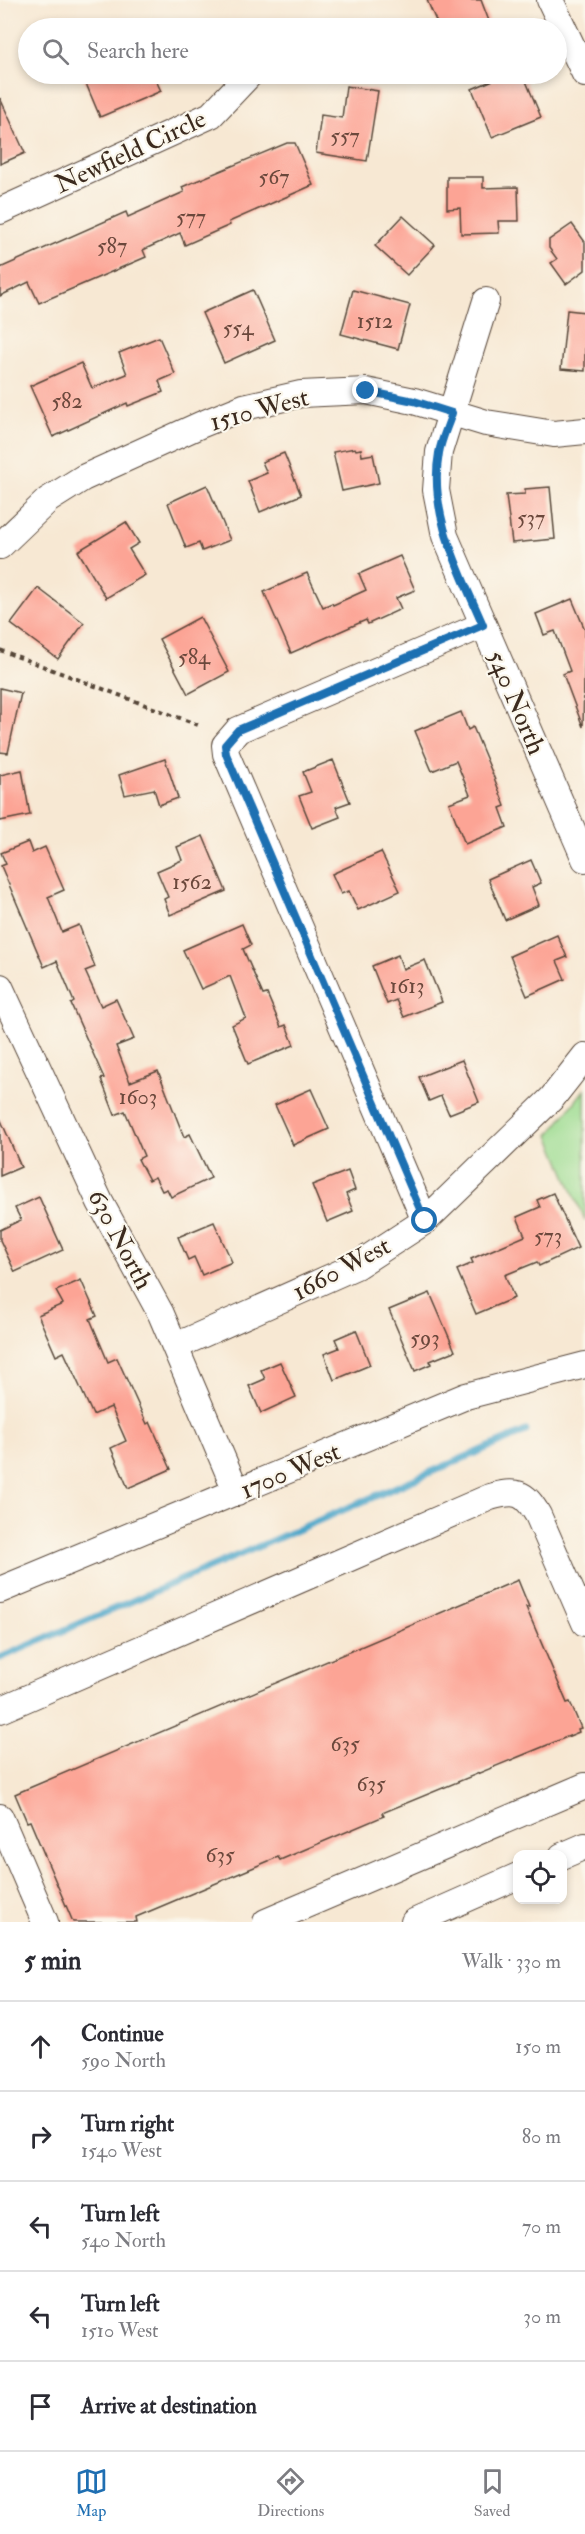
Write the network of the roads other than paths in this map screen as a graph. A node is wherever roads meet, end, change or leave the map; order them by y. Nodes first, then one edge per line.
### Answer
1 (550, 0) edge
2 (559, 18) edge
3 (567, 33) edge
4 (582, 63) edge
5 (240, 84) edge
6 (0, 212) edge
7 (486, 301) dead end
8 (452, 413) junction
9 (585, 431) edge
10 (0, 546) edge
11 (483, 625) junction
12 (585, 860) edge
13 (0, 987) edge
14 (585, 1056) edge
15 (425, 1221) junction
16 (176, 1346) junction
17 (585, 1365) edge
18 (237, 1493) junction
19 (0, 1590) edge
20 (585, 1623) edge
21 (0, 1710) edge
22 (585, 1786) edge
23 (0, 1817) edge
24 (585, 1846) edge
25 (567, 1854) edge
26 (513, 1878) edge
27 (45, 1922) edge
28 (266, 1922) edge
29 (414, 1922) edge

1 - 2 street
3 - 4 street
5 - 6 street, Newfield Circle
7 - 8 street, 540 North
8 - 9 street, 1510 West
8 - 10 street, 1510 West
8 - 11 street, 540 North
11 - 12 street, 540 North
11 - 15 street
13 - 16 street, 630 North
14 - 15 street, 1660 West
15 - 16 street, 1660 West
16 - 18 street, 630 North
17 - 18 street, 1700 West
18 - 19 street, 1700 West
20 - 21 street
22 - 28 street
23 - 27 street
24 - 25 street
26 - 29 street

